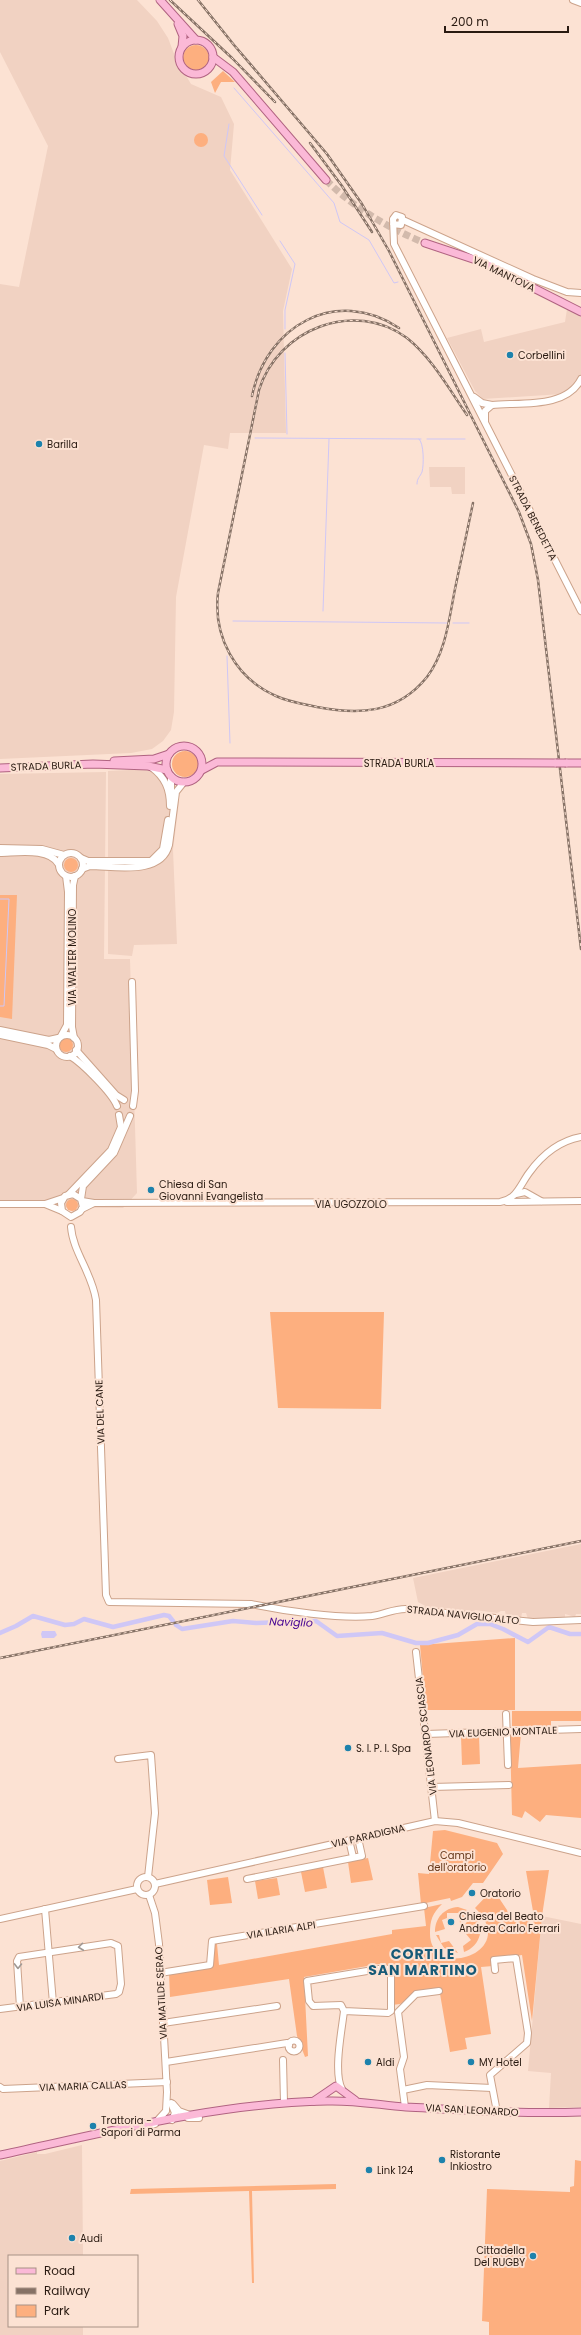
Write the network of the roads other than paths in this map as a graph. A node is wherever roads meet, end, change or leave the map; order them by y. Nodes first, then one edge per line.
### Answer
1 (160, 0) edge
2 (573, 0) edge
3 (581, 3) edge
4 (173, 15) junction
5 (196, 40) junction
6 (182, 47) junction
7 (213, 57) junction
8 (209, 68) junction
9 (233, 72) junction
10 (326, 180) tunnel mouth
11 (425, 243) tunnel mouth
12 (581, 293) edge
13 (580, 312) edge
14 (581, 379) edge
15 (479, 404) junction
16 (492, 405) junction
17 (485, 411) junction
18 (486, 424) junction
19 (581, 611) edge
20 (169, 754) junction
21 (201, 756) junction
22 (217, 762) junction
23 (581, 763) edge
24 (92, 764) junction
25 (148, 766) junction
26 (0, 768) edge
27 (202, 770) junction
28 (169, 773) junction
29 (184, 782) junction
30 (170, 806) junction
31 (0, 848) edge
32 (0, 853) edge
33 (64, 855) junction
34 (81, 858) junction
35 (59, 865) junction
36 (82, 869) junction
37 (66, 876) junction
38 (75, 876) junction
39 (132, 982) dead end
40 (0, 1030) edge
41 (0, 1036) edge
42 (60, 1037) junction
43 (74, 1038) junction
44 (56, 1049) junction
45 (76, 1050) junction
46 (70, 1056) junction
47 (135, 1091) junction
48 (125, 1100) junction
49 (117, 1106) junction
50 (133, 1106) junction
51 (119, 1115) junction
52 (130, 1116) junction
53 (581, 1137) edge
54 (527, 1176) junction
55 (519, 1191) junction
56 (531, 1195) junction
57 (66, 1196) junction
58 (82, 1200) junction
59 (544, 1201) junction
60 (581, 1201) edge
61 (94, 1202) junction
62 (501, 1202) junction
63 (531, 1202) junction
64 (0, 1204) edge
65 (45, 1204) junction
66 (82, 1209) junction
67 (62, 1211) junction
68 (71, 1216) junction
69 (108, 1602) joint
70 (581, 1620) edge
71 (416, 1652) dead end
72 (506, 1714) dead end
73 (581, 1729) edge
74 (507, 1731) junction
75 (426, 1734) junction
76 (118, 1759) dead end
77 (508, 1766) dead end
78 (509, 1785) dead end
79 (432, 1787) junction
80 (435, 1820) junction
81 (358, 1838) junction
82 (349, 1840) junction
83 (581, 1853) edge
84 (353, 1857) junction
85 (148, 1877) junction
86 (247, 1879) dead end
87 (155, 1884) junction
88 (137, 1890) junction
89 (149, 1895) junction
90 (424, 1906) dead end
91 (45, 1909) junction
92 (0, 1919) edge
93 (48, 1952) junction
94 (495, 1970) dead end
95 (160, 1973) junction
96 (439, 1991) dead end
97 (54, 2003) junction
98 (277, 2006) dead end
99 (20, 2007) junction
100 (0, 2009) edge
101 (344, 2010) junction
102 (163, 2023) junction
103 (289, 2046) dead end
104 (283, 2060) dead end
105 (166, 2062) junction
106 (339, 2069) junction
107 (167, 2082) junction
108 (0, 2087) edge
109 (330, 2088) junction
110 (492, 2088) junction
111 (342, 2090) junction
112 (403, 2090) junction
113 (335, 2101) junction
114 (311, 2102) junction
115 (169, 2103) junction
116 (284, 2103) junction
117 (364, 2104) junction
118 (404, 2107) junction
119 (497, 2112) junction
120 (581, 2112) edge
121 (196, 2116) junction
122 (174, 2118) junction
123 (155, 2122) junction
124 (142, 2129) junction
125 (102, 2134) junction
126 (42, 2147) junction
127 (0, 2155) edge
128 (0, 2158) edge

1 - 4 main road
2 - 3 street
4 - 5 main road
4 - 6 main road
5 - 6 main road
5 - 7 main road
6 - 8 main road
7 - 8 main road
7 - 9 main road
8 - 9 main road
9 - 10 main road
11 - 13 main road, VIA MANTOVA
12 - 15 street, STRADA BENEDETTA
14 - 16 street
15 - 16 street
15 - 17 street, STRADA BENEDETTA
15 - 18 street, STRADA BENEDETTA
16 - 17 street
17 - 18 street, STRADA BENEDETTA
18 - 19 street, STRADA BENEDETTA
20 - 21 main road, STRADA BURLA
20 - 24 main road, STRADA BURLA
20 - 28 main road
21 - 22 main road, STRADA BURLA
21 - 27 main road
22 - 23 main road, STRADA BURLA, bridge
22 - 27 main road, STRADA BURLA
24 - 25 main road, STRADA BURLA
24 - 26 main road, STRADA BURLA
25 - 28 main road, STRADA BURLA
25 - 30 street
27 - 29 main road, STRADA BURLA
28 - 29 main road, STRADA BURLA
28 - 30 street
29 - 36 street
30 - 34 street
31 - 33 street
32 - 35 street
33 - 34 street
33 - 35 street
34 - 36 street
35 - 37 street
36 - 38 street
37 - 38 street
37 - 42 street, VIA WALTER MOLINO
38 - 43 street, VIA WALTER MOLINO
39 - 47 street
40 - 42 street
41 - 44 street
42 - 43 street
42 - 44 street, VIA WALTER MOLINO
43 - 45 street, VIA WALTER MOLINO
44 - 46 street
45 - 46 street
45 - 48 street
46 - 49 street
47 - 48 street
47 - 50 street
48 - 49 street
48 - 50 street
49 - 51 street
50 - 52 street
51 - 52 street
51 - 57 street
52 - 58 street
53 - 54 street
54 - 55 street
54 - 56 street
55 - 56 street
55 - 62 street, VIA UGOZZOLO
55 - 63 street
56 - 59 street
57 - 58 street, VIA UGOZZOLO
57 - 65 street
57 - 67 street
58 - 61 street, VIA UGOZZOLO
58 - 66 street
59 - 60 street
59 - 63 street
61 - 62 street, VIA UGOZZOLO
61 - 66 street
62 - 63 street
64 - 65 street
65 - 67 street
66 - 68 street
67 - 68 street
68 - 69 street, VIA DEL CANE
69 - 70 street, STRADA NAVIGLIO ALTO
71 - 75 street, VIA LEONARDO SCIASCIA
72 - 74 street
73 - 74 street, VIA EUGENIO MONTALE
74 - 75 street, VIA EUGENIO MONTALE
74 - 77 street
75 - 79 street, VIA LEONARDO SCIASCIA
76 - 85 street
78 - 79 street
79 - 80 street, VIA LEONARDO SCIASCIA
80 - 81 street, VIA PARADIGNA
80 - 83 street, VIA PARADIGNA
81 - 82 street, VIA PARADIGNA
81 - 84 street
82 - 84 street
82 - 87 street, VIA PARADIGNA
84 - 86 street
85 - 87 street
85 - 88 street
87 - 89 street
88 - 89 street
88 - 91 street
89 - 95 street, VIA MATILDE SERAO
90 - 95 street, VIA ILARIA ALPI
91 - 92 street
91 - 93 street
93 - 97 street
97 -> 93 street, VIA LUISA MINARDI
93 -> 99 street
94 - 110 street
95 - 102 street, VIA MATILDE SERAO
96 - 112 street
97 - 99 street, VIA LUISA MINARDI
98 - 102 street
99 - 100 street, VIA LUISA MINARDI
101 - 101 street
101 - 106 street
102 - 105 street, VIA MATILDE SERAO
103 - 105 street
104 - 116 street
105 - 107 street, VIA MATILDE SERAO
106 - 109 street
106 - 111 street
107 - 108 street, VIA MARIA CALLAS
107 - 115 street, VIA MATILDE SERAO
109 - 111 main road
109 - 113 main road
109 - 114 main road
110 - 112 street
110 - 119 street
111 - 113 main road
111 - 117 main road, VIA SAN LEONARDO
112 - 118 street
113 - 114 main road, VIA SAN LEONARDO
113 - 117 main road, VIA SAN LEONARDO
114 - 116 main road
115 - 121 street
115 - 122 street, VIA MATILDE SERAO
115 - 123 street
116 - 121 main road
117 - 118 main road, VIA SAN LEONARDO
118 - 119 main road, VIA SAN LEONARDO
119 - 120 main road, VIA SAN LEONARDO
121 - 122 main road
121 - 124 main road
122 - 123 main road
122 - 124 street
123 - 125 main road
124 - 125 main road
125 - 126 main road
126 - 127 main road
126 - 128 main road

